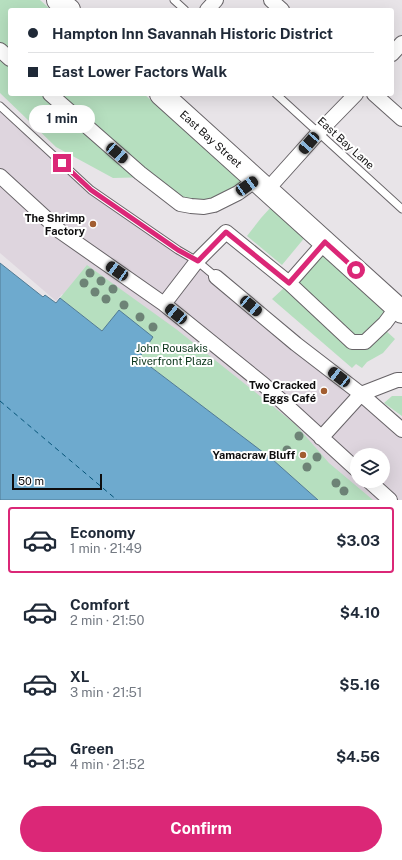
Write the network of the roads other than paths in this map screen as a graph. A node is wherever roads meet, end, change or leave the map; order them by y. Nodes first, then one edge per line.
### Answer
1 (58, 0) edge
2 (174, 0) edge
3 (216, 0) edge
4 (271, 0) edge
5 (67, 8) edge
6 (183, 8) edge
7 (209, 8) edge
8 (280, 8) edge
9 (402, 43) edge
10 (0, 50) edge
11 (394, 52) edge
12 (8, 57) edge
13 (52, 96) edge
14 (163, 96) edge
15 (278, 96) edge
16 (354, 96) edge
17 (376, 96) edge
18 (0, 106) edge
19 (402, 119) edge
20 (319, 132) junction
21 (0, 176) edge
22 (262, 185) junction
23 (402, 209) edge
24 (325, 242) junction
25 (198, 261) junction
26 (216, 277) joint
27 (289, 283) junction
28 (164, 304) junction
29 (399, 310) edge
30 (402, 380) edge
31 (361, 394) junction
32 (402, 430) edge
33 (321, 438) junction
34 (350, 464) edge
35 (377, 488) edge
36 (390, 500) edge

1 - 5 main road
2 - 6 lane
3 - 7 street
4 - 8 street
9 - 11 street
10 - 12 street
13 - 22 street
14 - 22 main road, East Bay Street
15 - 20 lane, East Bay Lane
16 - 20 street
17 - 19 street
18 - 25 lane
20 - 22 street
20 - 23 lane, East Bay Lane
21 - 28 street
22 - 24 main road, East Bay Street
24 - 27 street
24 - 29 main road, East Bay Street
25 - 26 lane
25 - 27 street
25 - 28 street
26 - 31 street
27 - 29 street
28 - 33 street
30 - 31 street
31 - 32 street
31 - 33 street
33 - 34 street
35 - 36 street

